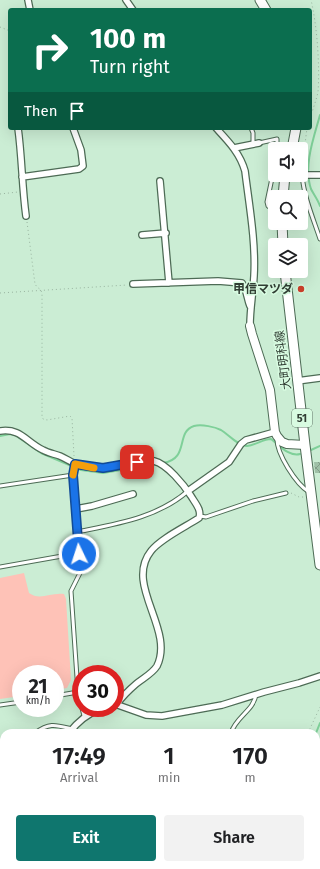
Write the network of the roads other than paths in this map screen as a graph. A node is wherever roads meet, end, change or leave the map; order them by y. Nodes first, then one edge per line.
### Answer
1 (18, 130) edge
2 (74, 130) edge
3 (218, 130) edge
4 (251, 130) edge
5 (296, 130) edge
6 (259, 142) joint
7 (277, 142) edge
8 (293, 142) edge
9 (253, 144) junction
10 (234, 148) junction
11 (308, 175) edge
12 (320, 175) edge
13 (22, 177) junction
14 (160, 181) dead end
15 (303, 182) edge
16 (26, 216) road end
17 (166, 233) junction
18 (142, 235) dead end
19 (320, 239) edge
20 (286, 278) edge
21 (169, 283) junction
22 (133, 284) road end
23 (250, 306) junction
24 (250, 326) joint
25 (320, 378) edge
26 (297, 382) junction
27 (0, 431) edge
28 (276, 434) junction
29 (304, 445) junction
30 (75, 464) junction
31 (73, 475) junction
32 (0, 486) edge
33 (188, 491) junction
34 (286, 493) road end
35 (133, 494) dead end
36 (308, 494) junction
37 (76, 509) junction
38 (200, 516) junction
39 (77, 532) junction
40 (79, 554) junction
41 (320, 566) edge
42 (0, 567) edge
43 (76, 665) edge
44 (320, 676) edge
45 (256, 694) junction
46 (124, 696) edge
47 (12, 703) edge
48 (0, 705) edge
49 (124, 707) edge
50 (83, 717) edge
51 (41, 729) edge
52 (66, 729) edge
53 (73, 729) edge
54 (233, 729) edge

1 - 13 street
2 - 13 street
3 - 10 street
4 - 9 lane
5 - 8 main road
6 - 7 lane
6 - 9 street
9 - 10 street
10 - 23 street
11 - 12 street
13 - 16 street
14 - 17 street
15 - 19 lane
17 - 18 street
17 - 21 street
20 - 26 main road, 大町明科線 / 51
21 - 22 street
21 - 23 street
23 - 24 street
24 - 28 street
25 - 26 street
26 - 29 main road, 大町明科線 / 51
27 - 30 street
28 - 29 street
28 - 33 street
28 - 36 lane
29 - 36 main road, 大町明科線 / 51
30 - 31 street
30 - 33 street
31 - 32 lane
31 - 37 street
33 - 38 street
33 - 39 lane
34 - 38 lane
35 - 37 street
36 - 41 main road, 大町明科線 / 51
37 - 39 street
38 - 46 street
39 - 40 street
40 - 42 lane
40 - 43 lane
44 - 45 street
45 - 49 street
45 - 54 lane
47 - 48 lane
50 - 53 street
51 - 52 lane

